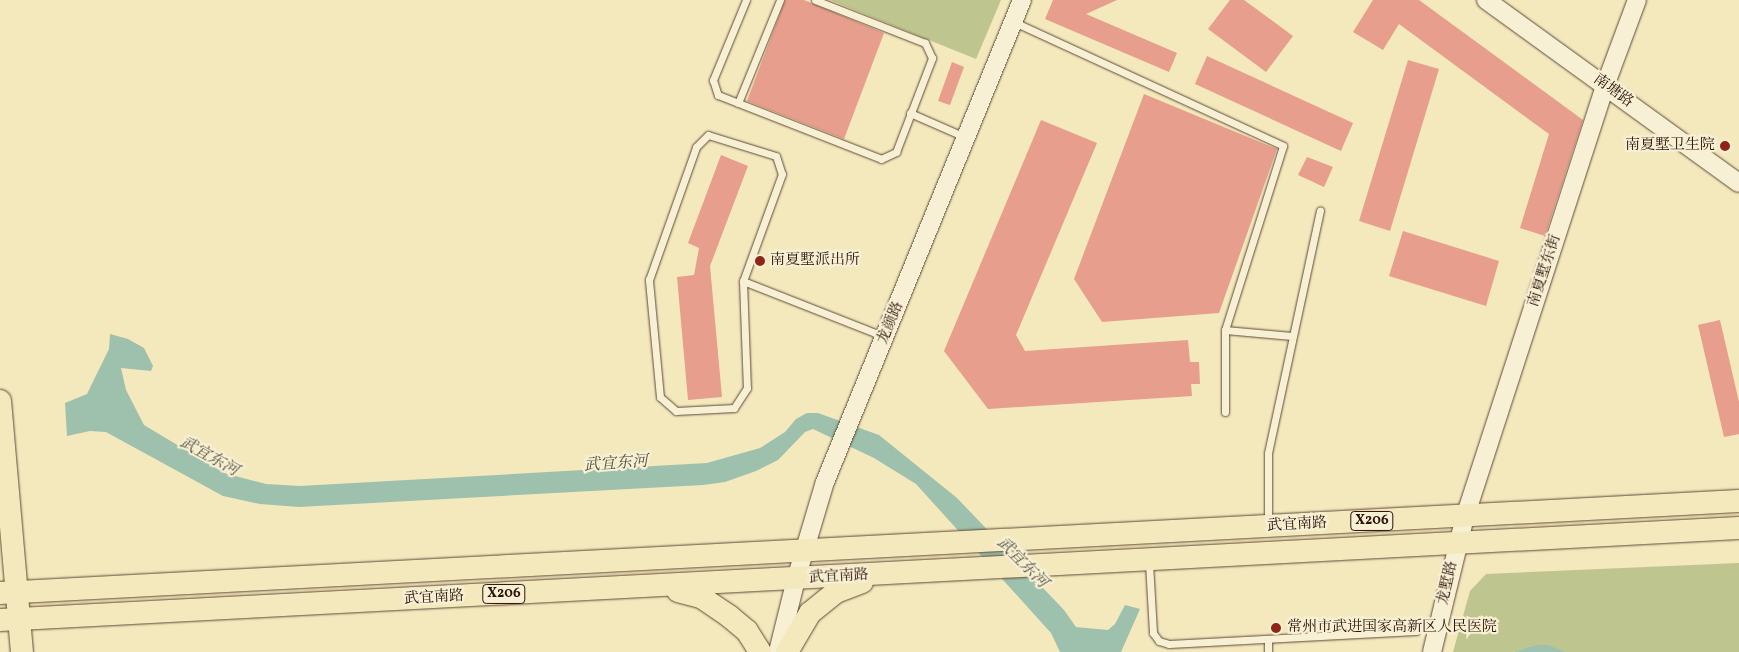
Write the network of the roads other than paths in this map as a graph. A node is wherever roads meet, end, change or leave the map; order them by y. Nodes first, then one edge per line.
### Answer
1 (746, 0) edge
2 (780, 0) edge
3 (815, 0) edge
4 (1022, 0) edge
5 (1486, 0) edge
6 (1637, 0) edge
7 (1013, 22) junction
8 (1605, 86) junction
9 (738, 103) junction
10 (910, 113) junction
11 (968, 138) junction
12 (1739, 183) edge
13 (1320, 211) dead end
14 (743, 281) junction
15 (1225, 330) junction
16 (1292, 336) junction
17 (885, 337) junction
18 (0, 401) edge
19 (1225, 412) dead end
20 (1739, 501) edge
21 (1465, 517) junction
22 (1268, 527) junction
23 (1739, 528) edge
24 (1457, 543) junction
25 (803, 552) junction
26 (1149, 559) junction
27 (880, 575) junction
28 (796, 580) junction
29 (660, 586) junction
30 (9, 592) edge
31 (10, 619) edge
32 (1416, 631) dead end
33 (1268, 640) junction
34 (22, 652) edge
35 (760, 652) edge
36 (778, 652) edge
37 (787, 652) edge
38 (1268, 652) edge
39 (1432, 652) edge

1 - 9 lane
2 - 9 lane
3 - 10 lane
4 - 7 street, 龙颜路
5 - 8 street, 南塘路
6 - 8 street, 南夏墅东街
7 - 11 street, 龙颜路
7 - 15 lane
8 - 12 street, 南塘路
8 - 21 street, 南夏墅东街
9 - 10 lane
10 - 11 lane
11 - 17 street, 龙颜路
13 - 16 lane
14 - 14 lane
14 - 17 lane
15 - 16 lane
15 - 19 lane
16 - 22 lane
17 - 25 street, 龙颜路
18 - 30 main road
20 - 21 main road, 武宜南路 / X206
21 - 22 main road, 武宜南路 / X206
21 - 24 street, 南夏墅东街
22 - 25 main road, 武宜南路 / X206
23 - 24 main road, 武宜南路 / X206
24 - 26 main road, 武宜南路 / X206
24 - 39 street, 龙墅路
25 - 28 street, 龙颜路
25 - 30 main road, 武宜南路 / X206
26 - 27 main road, 武宜南路 / X206
26 - 33 lane
27 - 28 main road, 武宜南路 / X206
27 - 37 main road
28 - 29 main road, 武宜南路 / X206
28 - 36 street, 龙颜路
29 - 31 main road, 武宜南路 / X206
29 - 35 main road
30 - 31 main road
31 - 34 main road
32 - 33 lane
33 - 38 lane

